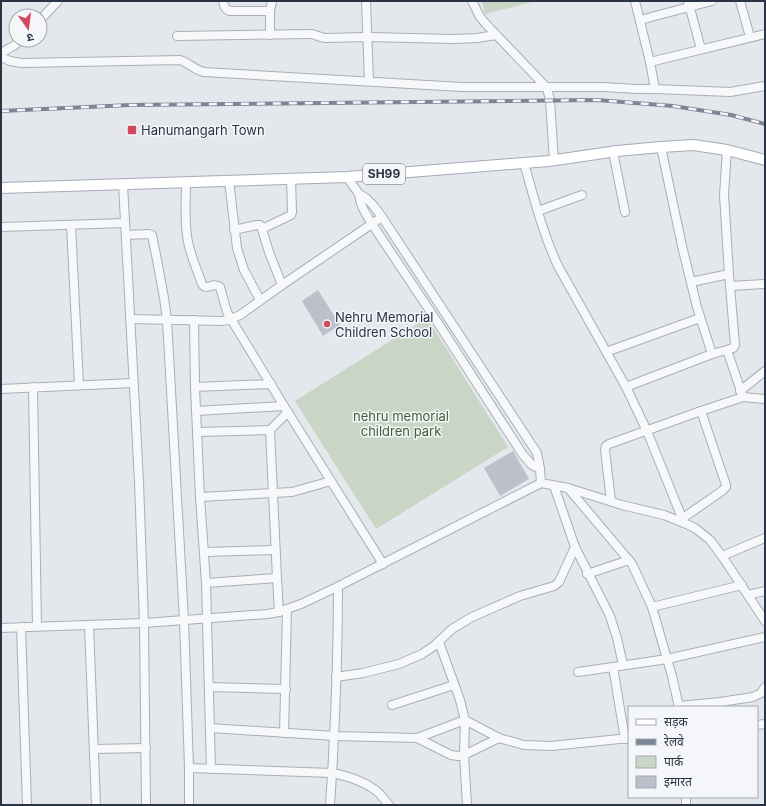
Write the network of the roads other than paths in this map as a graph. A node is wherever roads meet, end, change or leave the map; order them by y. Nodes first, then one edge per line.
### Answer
1 (58, 1) edge
2 (224, 1) edge
3 (272, 1) edge
4 (366, 1) edge
5 (472, 1) edge
6 (635, 1) edge
7 (712, 1) edge
8 (740, 1) edge
9 (689, 4) edge
10 (270, 10) junction
11 (48, 12) edge
12 (640, 20) junction
13 (765, 34) edge
14 (270, 35) junction
15 (496, 35) junction
16 (177, 36) dead end
17 (367, 37) junction
18 (750, 37) junction
19 (10, 48) edge
20 (701, 49) junction
21 (1, 53) edge
22 (1, 57) edge
23 (650, 62) junction
24 (369, 81) junction
25 (765, 86) edge
26 (547, 88) junction
27 (655, 89) junction
28 (661, 147) junction
29 (727, 150) junction
30 (613, 152) junction
31 (765, 160) edge
32 (554, 161) junction
33 (524, 163) junction
34 (347, 177) junction
35 (291, 179) junction
36 (229, 181) junction
37 (186, 182) junction
38 (123, 184) junction
39 (1, 188) edge
40 (359, 194) junction
41 (582, 195) dead end
42 (538, 211) junction
43 (625, 212) dead end
44 (382, 217) junction
45 (125, 222) junction
46 (372, 224) junction
47 (71, 225) junction
48 (1, 227) edge
49 (262, 229) junction
50 (234, 230) junction
51 (126, 235) junction
52 (729, 274) junction
53 (691, 282) junction
54 (765, 284) edge
55 (282, 285) junction
56 (730, 286) junction
57 (260, 300) junction
58 (447, 317) junction
59 (700, 318) junction
60 (130, 319) junction
61 (231, 319) junction
62 (167, 320) junction
63 (194, 320) junction
64 (438, 323) junction
65 (727, 350) junction
66 (606, 352) junction
67 (712, 354) junction
68 (765, 370) edge
69 (133, 383) junction
70 (271, 384) junction
71 (79, 385) junction
72 (33, 387) junction
73 (195, 387) junction
74 (626, 387) junction
75 (1, 389) edge
76 (742, 394) junction
77 (765, 399) edge
78 (286, 409) junction
79 (196, 411) junction
80 (701, 411) junction
81 (270, 430) junction
82 (647, 431) junction
83 (197, 432) junction
84 (540, 469) junction
85 (331, 481) junction
86 (541, 483) junction
87 (554, 486) junction
88 (568, 488) junction
89 (273, 493) junction
90 (200, 497) junction
91 (611, 501) junction
92 (684, 520) junction
93 (765, 538) edge
94 (575, 547) junction
95 (275, 550) junction
96 (204, 552) junction
97 (722, 556) junction
98 (629, 560) junction
99 (383, 564) junction
100 (587, 574) junction
101 (277, 578) junction
102 (206, 584) junction
103 (742, 585) junction
104 (338, 587) junction
105 (765, 590) edge
106 (748, 595) junction
107 (652, 607) junction
108 (283, 610) junction
109 (206, 619) junction
110 (184, 620) junction
111 (765, 621) edge
112 (144, 623) junction
113 (89, 625) junction
114 (37, 626) junction
115 (21, 627) junction
116 (1, 628) edge
117 (765, 637) edge
118 (439, 642) junction
119 (667, 659) junction
120 (623, 665) junction
121 (613, 667) junction
122 (578, 672) dead end
123 (336, 677) junction
124 (454, 685) junction
125 (209, 687) junction
126 (765, 687) edge
127 (286, 689) junction
128 (392, 705) dead end
129 (679, 706) edge
130 (465, 720) junction
131 (210, 728) junction
132 (284, 733) junction
133 (335, 736) junction
134 (417, 738) junction
135 (499, 738) junction
136 (627, 738) edge
137 (146, 748) junction
138 (94, 749) junction
139 (464, 755) junction
140 (190, 768) junction
141 (211, 769) junction
142 (332, 773) junction
143 (27, 805) edge
144 (96, 805) edge
145 (146, 805) edge
146 (189, 805) edge
147 (330, 805) edge
148 (389, 805) edge
149 (468, 805) edge

1 - 11 street
2 - 10 street
3 - 10 street
4 - 17 street
5 - 15 street
6 - 12 street
7 - 9 street
8 - 18 street
9 - 12 street
9 - 20 street
10 - 14 street
12 - 23 street
13 - 18 street
14 - 16 street
14 - 17 street
15 - 17 street
15 - 26 street
17 - 24 street
18 - 20 street
19 - 21 street
20 - 23 street
22 - 24 street
23 - 27 street
24 - 26 street
25 - 27 street
26 - 27 street
26 - 32 street
28 - 29 main road, SH99
28 - 30 main road, SH99
28 - 53 street
29 - 31 main road, SH99
29 - 52 street
30 - 32 main road, SH99
30 - 43 street
32 - 33 main road, SH99
33 - 34 main road, SH99
33 - 42 street
34 - 35 main road, SH99
34 - 40 street
35 - 36 main road, SH99
35 - 49 street
36 - 37 main road, SH99
36 - 50 street
37 - 38 main road, SH99
37 - 61 street
38 - 39 main road, SH99
38 - 45 street
40 - 44 street
40 - 46 street
41 - 42 street
42 - 66 street
44 - 46 street
44 - 58 street
45 - 47 street
45 - 51 street
46 - 55 street
46 - 64 street
47 - 48 street
47 - 71 street
49 - 50 street
49 - 55 street
50 - 57 street
51 - 60 street
51 - 62 street
52 - 53 street
52 - 56 street
53 - 59 street
54 - 56 street
55 - 57 street
56 - 65 street
57 - 61 street
58 - 64 street
58 - 84 street
59 - 66 street
59 - 67 street
60 - 62 street
60 - 69 street
61 - 63 street
61 - 70 street
62 - 63 street
62 - 110 street
63 - 73 street
64 - 84 street
65 - 67 street
65 - 76 street
66 - 74 street
67 - 74 street
68 - 76 street
69 - 71 street
69 - 112 street
70 - 73 street
70 - 78 street
71 - 72 street
72 - 75 street
72 - 114 street
73 - 79 street
74 - 82 street
76 - 77 street
76 - 80 street
78 - 79 street
78 - 81 street
78 - 85 street
79 - 83 street
80 - 82 street
80 - 92 street
81 - 83 street
81 - 89 street
82 - 91 street
82 - 92 street
83 - 90 street
84 - 86 street
85 - 89 street
85 - 99 street
86 - 87 street
86 - 99 street
87 - 88 street
87 - 94 street
88 - 91 street
88 - 98 street
89 - 90 street
89 - 95 street
90 - 96 street
91 - 92 street
92 - 97 street
93 - 97 street
94 - 100 street
94 - 118 street
95 - 96 street
95 - 101 street
96 - 102 street
97 - 103 street
98 - 100 street
98 - 107 street
99 - 104 street
100 - 120 street
101 - 102 street
101 - 108 street
102 - 109 street
103 - 106 street
103 - 107 street
104 - 108 street
104 - 123 street
105 - 106 street
106 - 111 street
107 - 119 street
108 - 109 street
108 - 127 street
109 - 110 street
109 - 125 street
110 - 112 street
110 - 140 street
112 - 113 street
112 - 137 street
113 - 114 street
113 - 138 street
114 - 115 street
115 - 116 street
115 - 143 street
117 - 119 street
118 - 123 street
118 - 124 street
119 - 120 street
119 - 129 street
120 - 121 street
121 - 122 street
121 - 136 street
123 - 133 street
124 - 128 street
124 - 130 street
125 - 127 street
125 - 131 street
126 - 129 street
127 - 132 street
130 - 134 street
130 - 135 street
130 - 139 street
131 - 132 street
131 - 141 street
132 - 133 street
133 - 134 street
133 - 142 street
134 - 139 street
135 - 136 street
135 - 139 street
137 - 138 street
137 - 145 street
138 - 144 street
139 - 149 street
140 - 141 street
140 - 146 street
141 - 142 street
142 - 147 street
142 - 148 street

